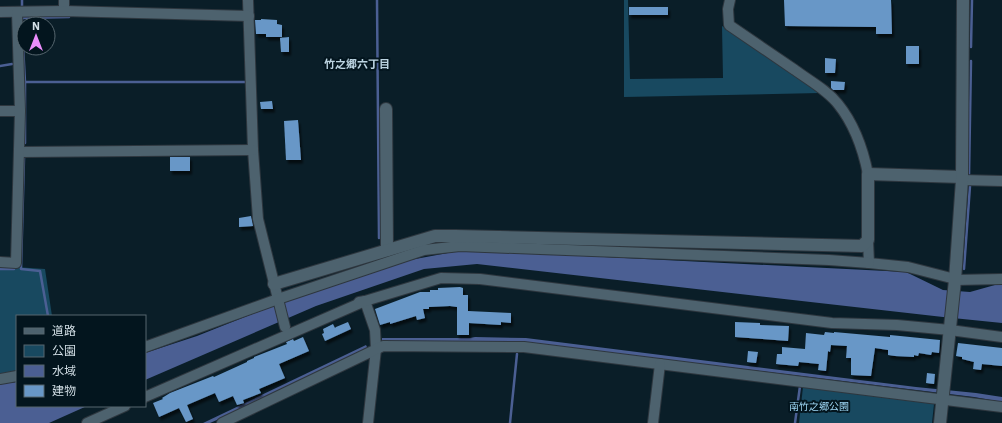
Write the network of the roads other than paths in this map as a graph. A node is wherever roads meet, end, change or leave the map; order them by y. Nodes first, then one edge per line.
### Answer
1 (64, 0) edge
2 (248, 0) edge
3 (730, 0) edge
4 (963, 0) edge
5 (64, 11) junction
6 (0, 12) edge
7 (17, 12) junction
8 (249, 16) junction
9 (386, 109) dead end
10 (0, 111) edge
11 (20, 111) junction
12 (253, 150) junction
13 (20, 152) junction
14 (868, 174) junction
15 (962, 178) junction
16 (1002, 181) edge
17 (868, 240) junction
18 (387, 250) junction
19 (0, 262) edge
20 (869, 263) junction
21 (1002, 279) edge
22 (955, 282) junction
23 (274, 284) junction
24 (278, 298) junction
25 (365, 301) junction
26 (285, 325) junction
27 (950, 325) junction
28 (1002, 337) edge
29 (146, 347) edge
30 (376, 349) junction
31 (220, 364) junction
32 (660, 364) junction
33 (16, 376) edge
34 (0, 379) edge
35 (943, 393) junction
36 (146, 397) edge
37 (123, 407) edge
38 (1002, 407) edge
39 (87, 423) edge
40 (222, 423) edge
41 (368, 423) edge
42 (654, 423) edge
43 (940, 423) edge

1 - 5 street
2 - 8 street
3 - 14 street
4 - 15 street
5 - 7 street
5 - 8 street
6 - 7 street
7 - 11 street
8 - 12 street
9 - 18 street
10 - 11 street
11 - 13 street
12 - 13 street
12 - 23 street
13 - 19 street
14 - 15 street
14 - 17 street
15 - 16 street
15 - 22 street
17 - 18 street
17 - 20 street
18 - 23 street
20 - 22 street
20 - 24 street
21 - 22 street
22 - 27 street
23 - 24 street
24 - 26 street
24 - 29 street
25 - 26 street
25 - 27 street
25 - 30 street
25 - 31 street
26 - 31 street
27 - 28 street
27 - 35 street
30 - 32 street
30 - 40 street
30 - 41 street
31 - 36 street
32 - 35 street
32 - 42 street
33 - 34 street
35 - 38 street
35 - 43 street
37 - 39 street

